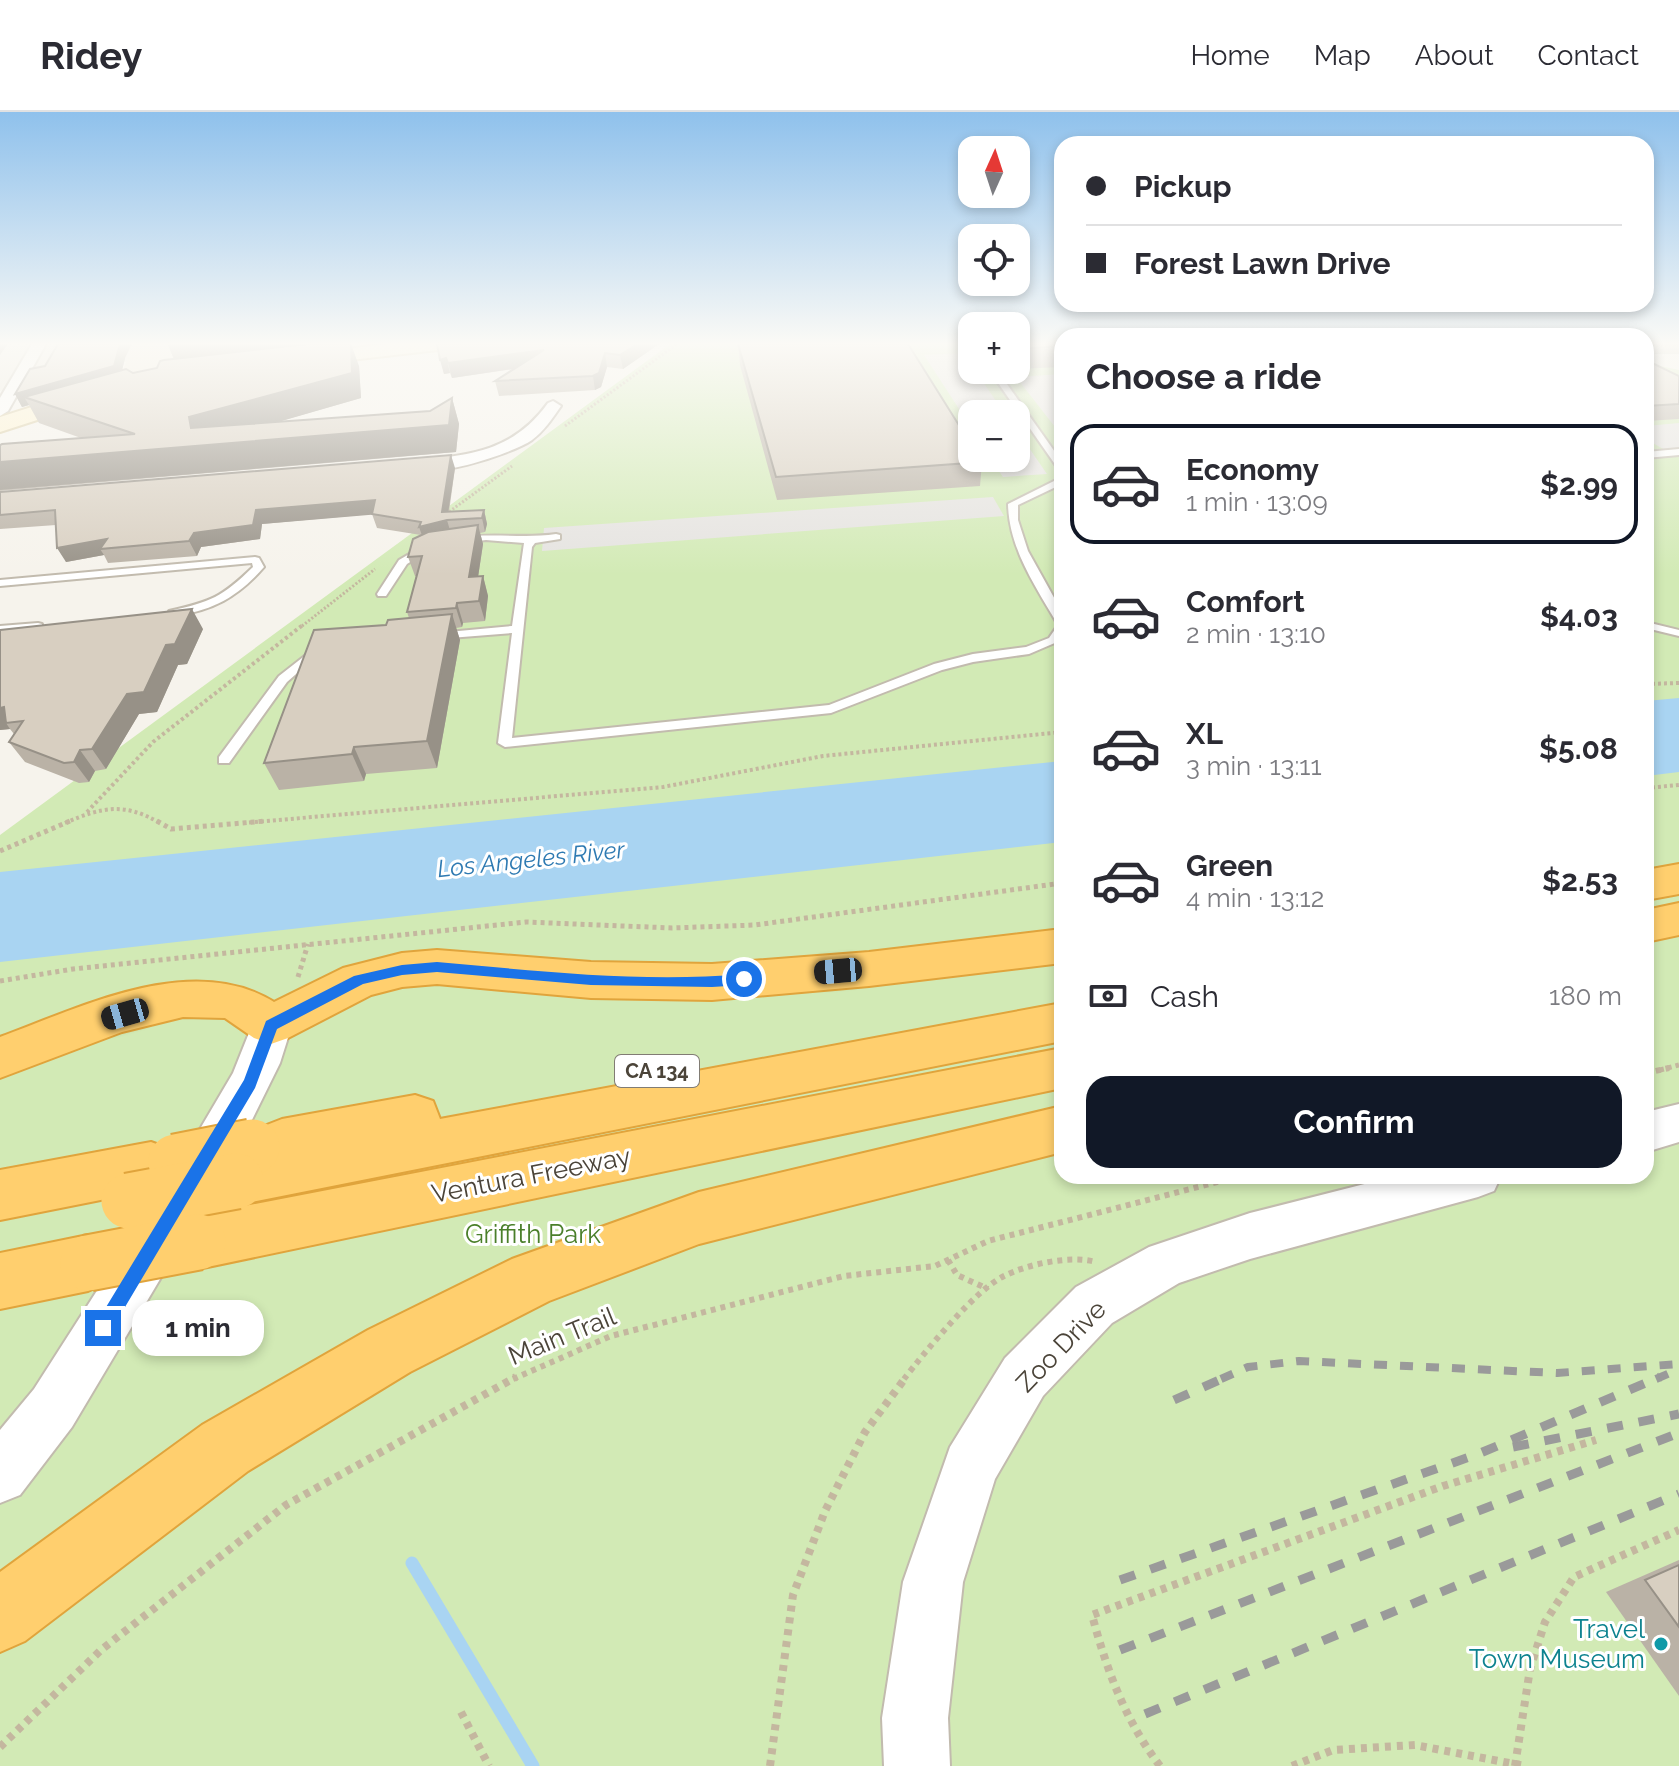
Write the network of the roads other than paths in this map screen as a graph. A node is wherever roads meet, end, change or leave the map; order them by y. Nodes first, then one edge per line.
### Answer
1 (545, 421) edge
2 (1029, 421) edge
3 (1679, 452) edge
4 (1654, 454) edge
5 (1054, 457) edge
6 (389, 468) edge
7 (1054, 484) edge
8 (556, 537) dead end
9 (532, 541) junction
10 (0, 583) edge
11 (382, 594) dead end
12 (1054, 610) edge
13 (159, 614) edge
14 (51, 625) edge
15 (1654, 627) edge
16 (0, 629) edge
17 (519, 629) junction
18 (1679, 633) edge
19 (429, 636) edge
20 (1054, 638) edge
21 (324, 645) edge
22 (224, 760) dead end
23 (1679, 879) edge
24 (1654, 884) edge
25 (1679, 903) edge
26 (1654, 908) edge
27 (1679, 919) edge
28 (1654, 924) edge
29 (1679, 945) edge
30 (1054, 947) edge
31 (1654, 950) edge
32 (1054, 997) edge
33 (1054, 1023) edge
34 (271, 1025) junction
35 (1054, 1041) edge
36 (0, 1058) edge
37 (1054, 1070) edge
38 (1679, 1123) edge
39 (1654, 1130) edge
40 (1054, 1131) edge
41 (680, 1145) junction
42 (244, 1164) junction
43 (140, 1184) junction
44 (1448, 1184) edge
45 (0, 1195) edge
46 (0, 1226) edge
47 (0, 1281) edge
48 (0, 1475) edge
49 (0, 1616) edge
50 (917, 1766) edge

1 - 6 street
2 - 5 lane
3 - 4 lane
7 - 12 lane
8 - 9 lane
9 - 11 lane
9 - 17 lane
10 - 13 lane
14 - 16 lane
15 - 18 lane
17 - 19 lane
17 - 20 lane
21 - 22 lane
23 - 24 highway
25 - 26 highway
27 - 28 highway
29 - 31 highway
30 - 34 highway
32 - 42 highway, CA 134
33 - 42 highway
34 - 36 highway
34 - 48 street
35 - 41 highway
37 - 41 highway, Ventura Freeway
38 - 39 street
40 - 49 highway
41 - 47 highway, Ventura Freeway, bridge
42 - 43 highway, bridge
43 - 45 highway
43 - 46 highway
44 - 50 street, Zoo Drive

